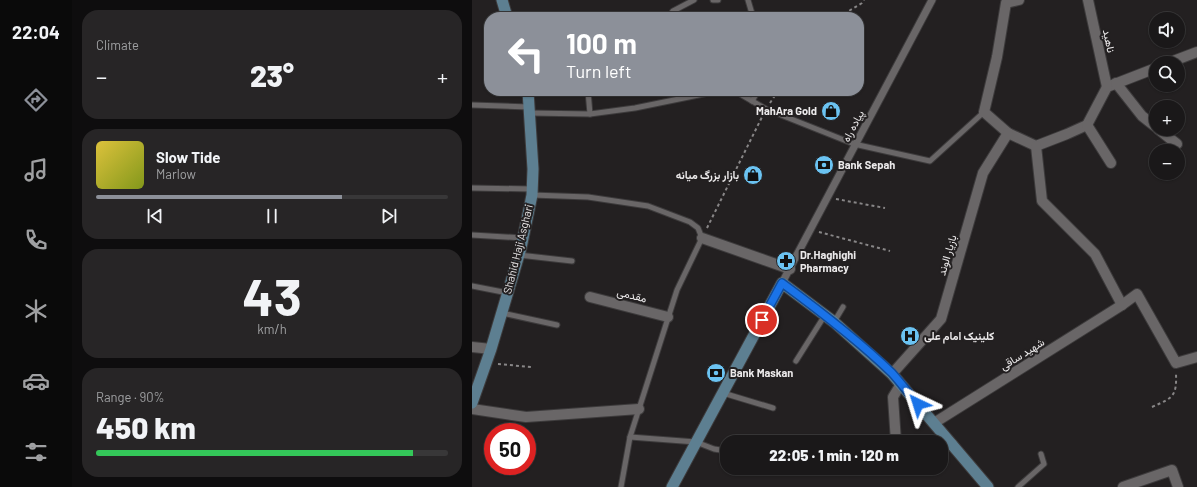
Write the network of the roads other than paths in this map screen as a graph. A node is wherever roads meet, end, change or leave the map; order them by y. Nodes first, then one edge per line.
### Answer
1 (502, 0) edge
2 (694, 0) edge
3 (713, 0) edge
4 (718, 0) edge
5 (748, 0) edge
6 (932, 0) edge
7 (1019, 0) edge
8 (1088, 0) edge
9 (506, 12) edge
10 (672, 12) edge
11 (752, 12) edge
12 (1197, 52) edge
13 (1185, 57) edge
14 (1149, 71) edge
15 (1111, 85) junction
16 (529, 96) edge
17 (588, 96) edge
18 (694, 96) edge
19 (744, 96) edge
20 (755, 96) edge
21 (752, 101) junction
22 (472, 105) edge
23 (530, 110) junction
24 (984, 112) junction
25 (590, 114) junction
26 (1149, 122) edge
27 (1086, 125) junction
28 (1008, 133) junction
29 (1167, 136) edge
30 (1177, 144) dead end
31 (855, 145) junction
32 (1036, 146) junction
33 (1111, 163) dead end
34 (472, 188) edge
35 (532, 192) junction
36 (472, 235) edge
37 (524, 238) junction
38 (702, 238) junction
39 (519, 255) junction
40 (572, 261) dead end
41 (790, 269) junction
42 (782, 283) junction
43 (472, 286) edge
44 (508, 292) junction
45 (590, 297) dead end
46 (1122, 306) junction
47 (843, 307) dead end
48 (502, 313) junction
49 (668, 317) junction
50 (829, 319) junction
51 (557, 325) dead end
52 (472, 347) edge
53 (491, 349) junction
54 (1197, 357) edge
55 (796, 360) dead end
56 (892, 374) junction
57 (901, 384) junction
58 (723, 393) junction
59 (472, 403) edge
60 (773, 408) dead end
61 (472, 409) edge
62 (638, 409) junction
63 (934, 423) junction
64 (896, 435) edge
65 (941, 435) edge
66 (630, 436) junction
67 (696, 442) junction
68 (948, 445) edge
69 (720, 450) edge
70 (1041, 454) dead end
71 (621, 487) edge
72 (672, 487) edge
73 (988, 487) edge
74 (1018, 487) edge
75 (1123, 487) edge
76 (1178, 487) edge

1 - 9 main road
2 - 10 lane
3 - 4 lane
5 - 11 lane
6 - 31 street, پیاده راه
7 - 24 street
8 - 15 street, ناهید
12 - 13 street
14 - 15 street
15 - 26 street
15 - 27 street
16 - 23 main road, Shahid Haji Asghari
17 - 25 lane
18 - 25 lane
19 - 21 lane
20 - 21 lane
21 - 31 lane
22 - 23 lane
23 - 25 lane
23 - 35 main road, Shahid Haji Asghari
24 - 28 street
24 - 31 lane
27 - 32 street
27 - 33 street
28 - 32 street
28 - 56 street, بازیار الوند
29 - 30 street
31 - 41 street, پیاده راه
32 - 46 street
34 - 35 lane
35 - 37 main road, Shahid Haji Asghari
35 - 38 lane
36 - 37 lane
37 - 39 main road, Shahid Haji Asghari
38 - 41 street
38 - 49 lane
39 - 40 lane
39 - 44 main road, Shahid Haji Asghari
41 - 42 street, پیاده راه
42 - 50 main road
42 - 58 main road
43 - 44 lane
44 - 48 main road, Shahid Haji Asghari
45 - 49 street, مقدمی
46 - 54 street, شهید ساقی
46 - 63 street, شهید ساقی
47 - 50 lane
48 - 51 lane
48 - 53 main road, Shahid Haji Asghari
49 - 62 lane
50 - 55 lane
50 - 56 main road
52 - 53 street
53 - 59 main road, Shahid Haji Asghari
56 - 57 main road
57 - 63 main road
57 - 64 street
58 - 60 lane
58 - 67 main road
61 - 62 street
62 - 66 lane
63 - 65 main road
66 - 67 lane
66 - 71 lane
67 - 69 lane
67 - 72 main road
68 - 73 main road
70 - 74 lane
75 - 76 street

